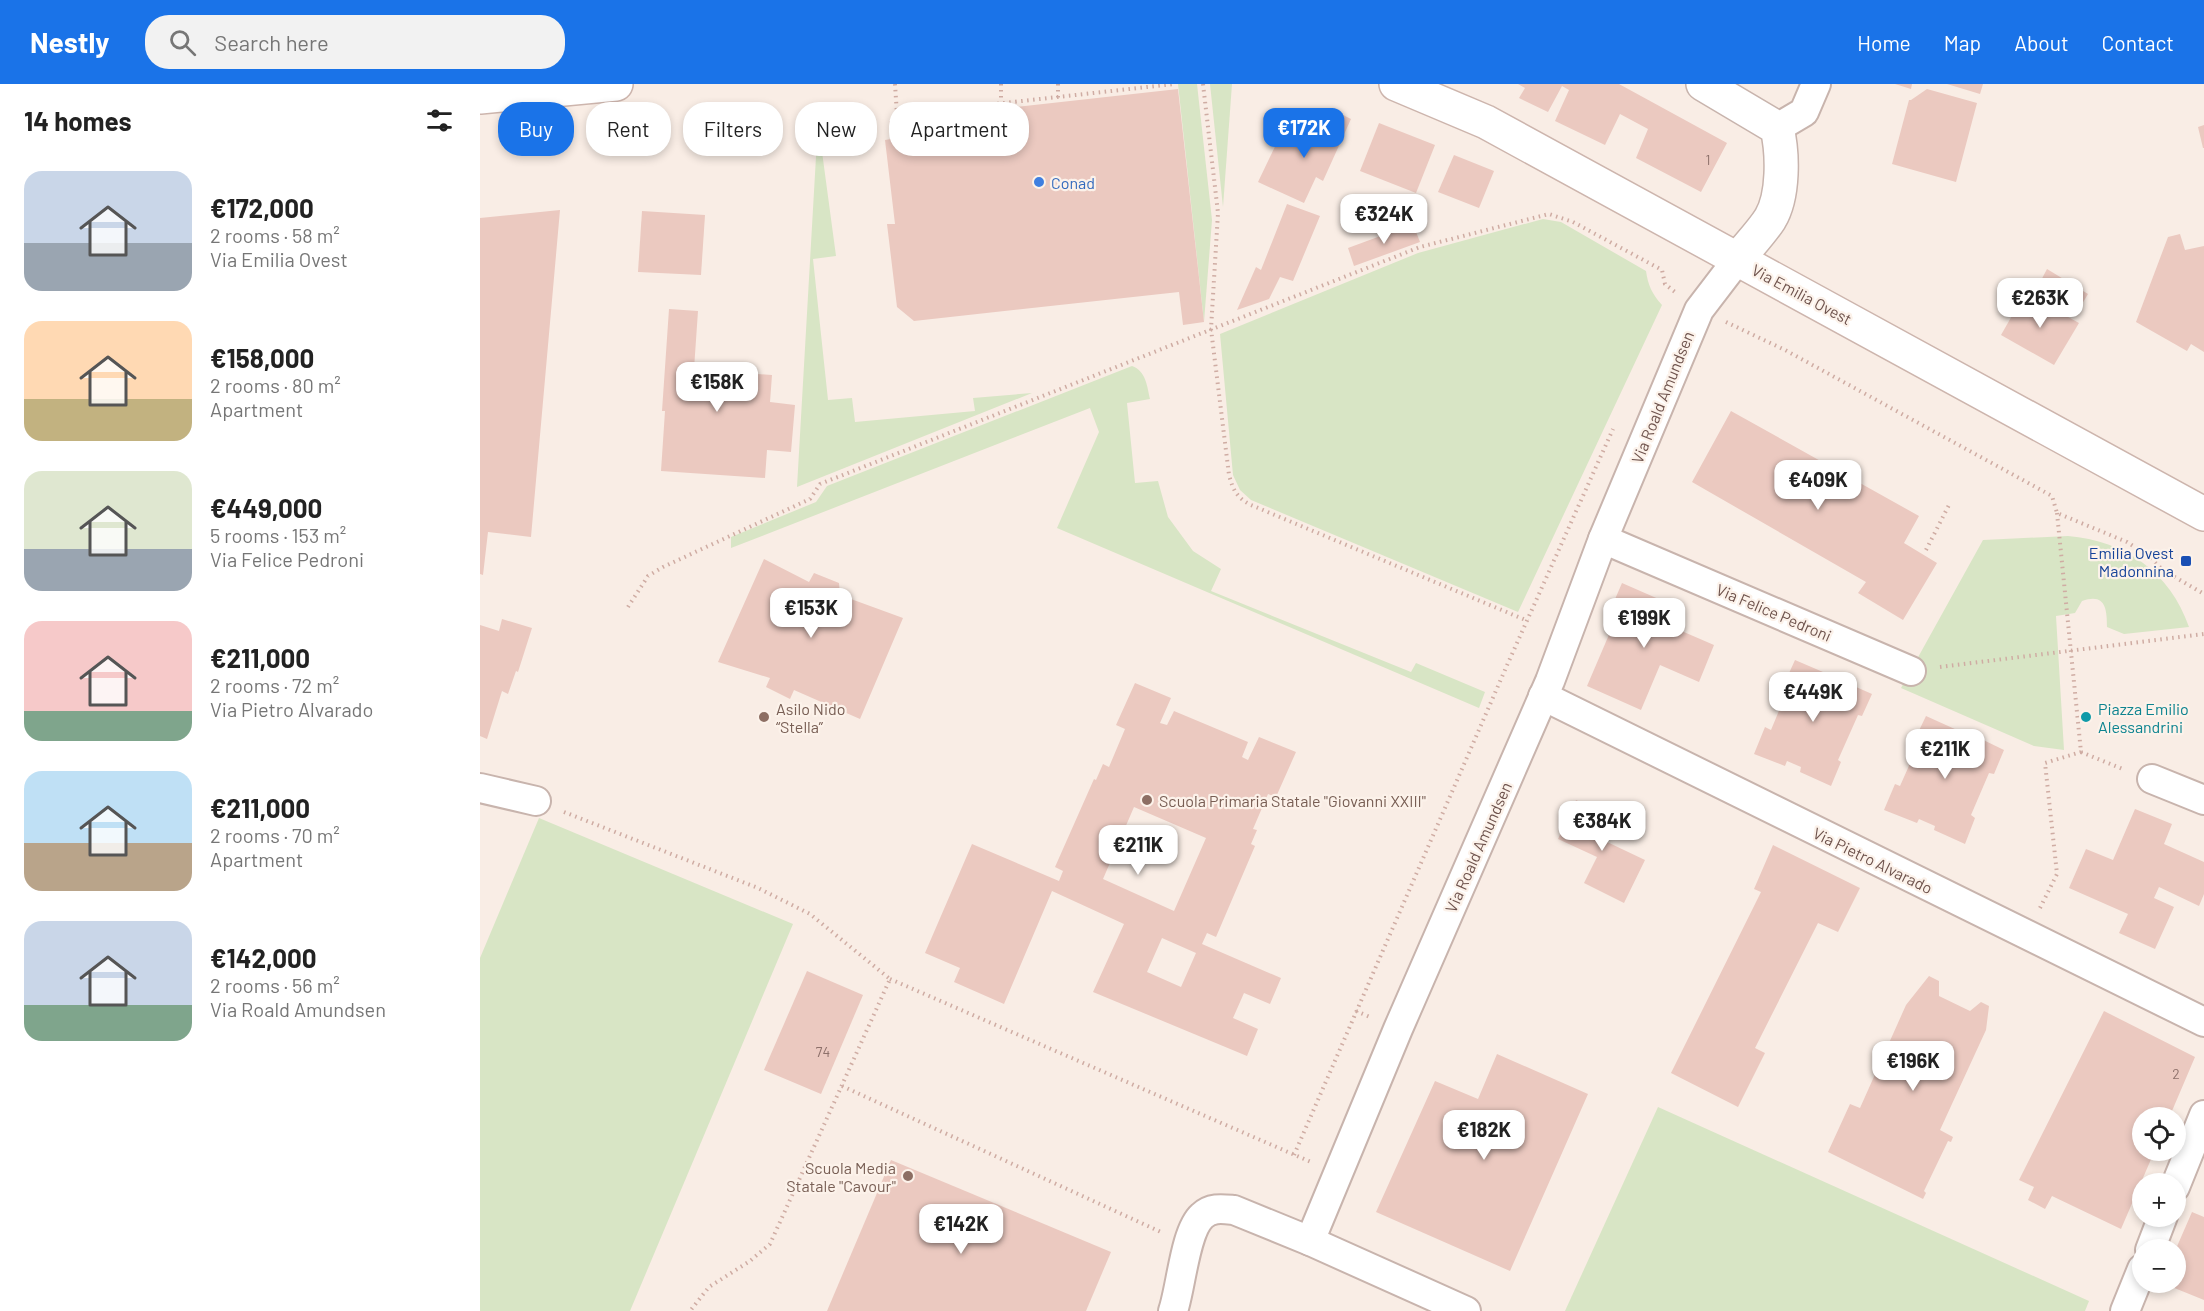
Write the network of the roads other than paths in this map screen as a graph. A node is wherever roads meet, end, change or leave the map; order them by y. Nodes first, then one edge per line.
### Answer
1 (616, 84) edge
2 (1396, 84) edge
3 (1703, 84) edge
4 (1816, 84) edge
5 (480, 98) edge
6 (1777, 128) junction
7 (1738, 260) junction
8 (2204, 514) edge
9 (1603, 539) junction
10 (1911, 671) road end
11 (1543, 696) junction
12 (2152, 779) road end
13 (480, 788) edge
14 (2204, 800) edge
15 (536, 801) road end
16 (2204, 1022) edge
17 (2204, 1115) edge
18 (2181, 1173) edge
19 (1310, 1241) junction
20 (2132, 1293) edge
21 (1173, 1311) edge
22 (1466, 1311) edge
23 (2125, 1311) edge

1 - 5 main road
2 - 7 main road, Via Emilia Ovest
3 - 6 main road
4 - 6 street
6 - 7 main road
7 - 8 main road, Via Emilia Ovest
7 - 9 street, Via Roald Amundsen
9 - 10 street, Via Felice Pedroni
9 - 11 street, Via Roald Amundsen
11 - 16 street, Via Pietro Alvarado
11 - 19 street, Via Roald Amundsen
12 - 14 street
13 - 15 street
17 - 18 street
19 - 21 street
19 - 22 street
20 - 23 street

